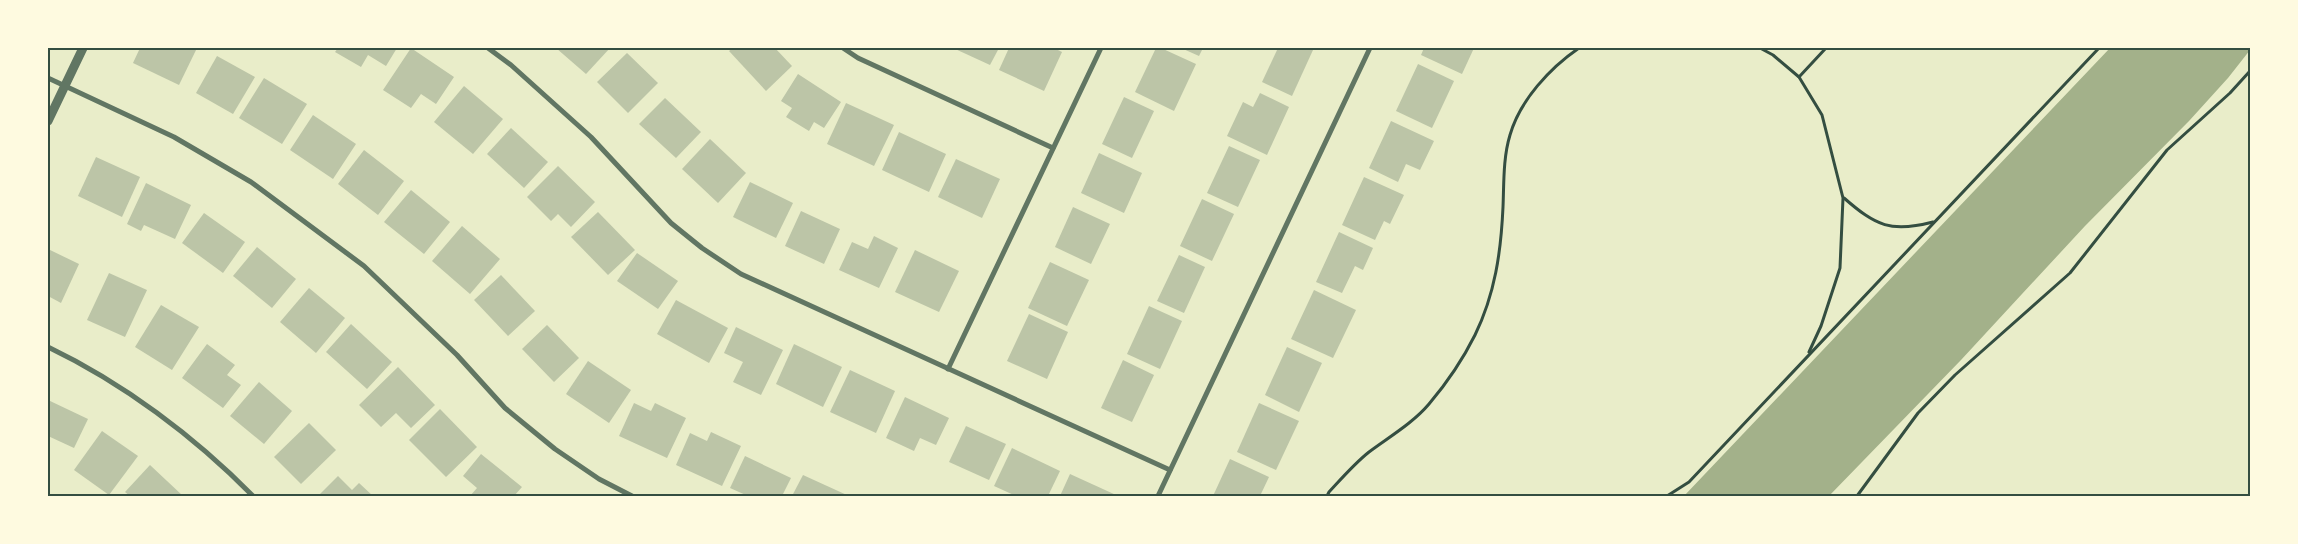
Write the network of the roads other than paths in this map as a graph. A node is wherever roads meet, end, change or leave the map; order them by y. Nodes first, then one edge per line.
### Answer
1 (83, 48) edge
2 (488, 48) edge
3 (842, 48) edge
4 (1101, 48) edge
5 (1370, 48) edge
6 (48, 78) edge
7 (64, 86) junction
8 (48, 121) edge
9 (1053, 148) junction
10 (48, 347) edge
11 (948, 369) junction
12 (1170, 470) junction
13 (253, 496) edge
14 (632, 496) edge
15 (1158, 496) edge

1 - 7 street
2 - 11 street
3 - 9 street
4 - 9 street
5 - 12 street
6 - 7 street
7 - 8 street
7 - 14 street
9 - 11 street
10 - 13 street
11 - 12 street
12 - 15 street

